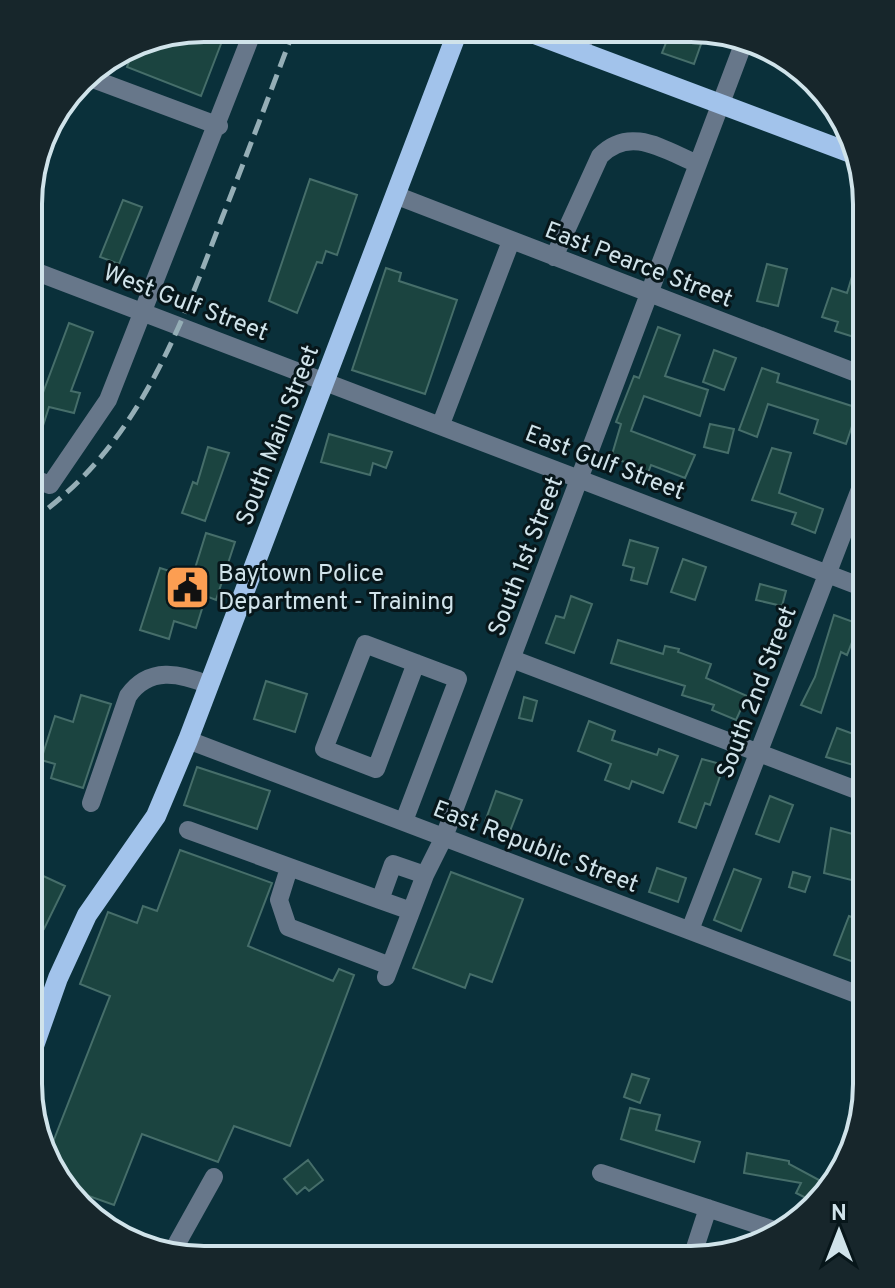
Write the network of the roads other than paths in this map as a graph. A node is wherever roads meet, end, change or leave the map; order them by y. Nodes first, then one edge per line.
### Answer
1 (249, 42) edge
2 (454, 42) edge
3 (554, 42) edge
4 (583, 42) edge
5 (741, 50) edge
6 (579, 52) junction
7 (98, 81) edge
8 (720, 105) junction
9 (219, 126) junction
10 (843, 150) edge
11 (698, 164) junction
12 (395, 195) junction
13 (511, 241) junction
14 (554, 257) junction
15 (42, 274) edge
16 (648, 292) junction
17 (144, 313) junction
18 (853, 372) edge
19 (326, 381) junction
20 (441, 424) junction
21 (580, 479) junction
22 (42, 482) edge
23 (853, 507) edge
24 (827, 574) junction
25 (853, 584) edge
26 (512, 659) junction
27 (416, 663) junction
28 (209, 685) junction
29 (188, 740) junction
30 (758, 754) junction
31 (853, 789) edge
32 (91, 803) dead end
33 (404, 821) junction
34 (188, 830) dead end
35 (444, 837) junction
36 (289, 868) junction
37 (425, 875) junction
38 (380, 900) junction
39 (411, 911) junction
40 (690, 930) junction
41 (853, 993) edge
42 (42, 1023) edge
43 (601, 1173) dead end
44 (214, 1177) dead end
45 (708, 1208) junction
46 (766, 1227) edge
47 (177, 1244) edge
48 (696, 1246) edge

1 - 9 street
2 - 12 main road, South Main Street
3 - 6 main road
4 - 6 street
5 - 8 street, South 1st Street
6 - 8 main road
7 - 9 street
8 - 10 main road
8 - 11 street, South 1st Street
9 - 17 street
11 - 14 street
11 - 16 street, South 1st Street
12 - 13 street, East Pearce Street
12 - 19 main road, South Main Street
13 - 14 street, East Pearce Street
13 - 20 street
14 - 16 street, East Pearce Street
15 - 17 street, West Gulf Street
16 - 18 street, East Pearce Street
16 - 21 street, South 1st Street
17 - 19 street, West Gulf Street
17 - 22 street
19 - 20 street, East Gulf Street
19 - 28 main road, South Main Street
20 - 21 street, East Gulf Street
21 - 24 street, East Gulf Street
21 - 26 street, South 1st Street
23 - 24 street, South 2nd Street
24 - 25 street, East Gulf Street
24 - 30 street, South 2nd Street
26 - 30 street
26 - 35 street, South 1st Street
27 - 27 street
27 - 33 street
28 - 29 main road, South Main Street
28 - 32 street
29 - 33 street, East Republic Street
29 - 42 main road, South Main Street
30 - 31 street
30 - 40 street, South 2nd Street
33 - 35 street, East Republic Street
34 - 36 street
35 - 37 street, South 1st Street
35 - 40 street, East Republic Street
36 - 38 street
36 - 39 street, South 1st Street
37 - 38 street
37 - 39 street, South 1st Street
38 - 39 street
40 - 41 street, East Republic Street
43 - 45 street
44 - 47 street
45 - 46 street
45 - 48 street

